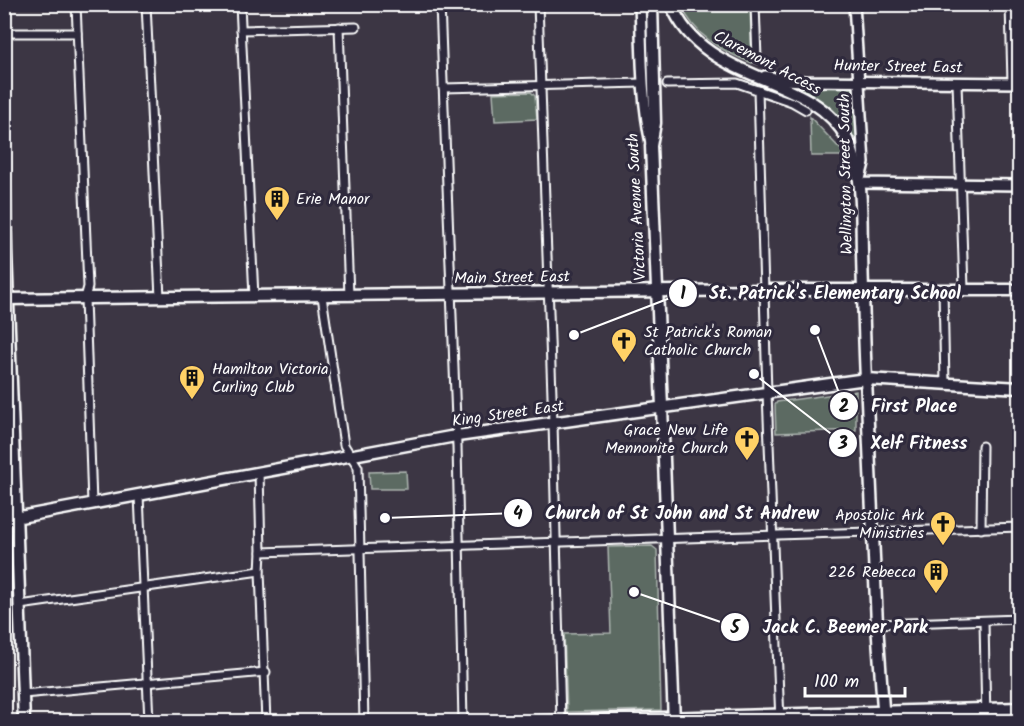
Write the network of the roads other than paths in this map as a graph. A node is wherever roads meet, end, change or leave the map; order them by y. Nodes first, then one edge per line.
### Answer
1 (76, 4) edge
2 (147, 4) edge
3 (240, 4) edge
4 (440, 4) edge
5 (538, 4) edge
6 (640, 4) edge
7 (652, 4) edge
8 (671, 4) edge
9 (755, 4) edge
10 (854, 4) edge
11 (1010, 4) edge
12 (339, 27) junction
13 (356, 27) dead end
14 (241, 30) junction
15 (4, 33) edge
16 (77, 33) junction
17 (757, 58) dead end
18 (742, 70) junction
19 (859, 80) junction
20 (643, 83) junction
21 (957, 83) junction
22 (1016, 83) edge
23 (667, 84) dead end
24 (541, 86) junction
25 (443, 88) junction
26 (758, 90) junction
27 (806, 111) dead end
28 (651, 146) junction
29 (4, 162) edge
30 (859, 183) junction
31 (962, 184) junction
32 (1020, 185) edge
33 (964, 289) junction
34 (764, 290) junction
35 (863, 290) junction
36 (943, 290) junction
37 (1020, 290) edge
38 (657, 291) junction
39 (548, 293) junction
40 (450, 294) junction
41 (322, 296) junction
42 (349, 296) junction
43 (254, 297) junction
44 (85, 298) junction
45 (160, 298) junction
46 (6, 299) edge
47 (866, 379) junction
48 (945, 384) junction
49 (1020, 388) edge
50 (767, 393) junction
51 (662, 407) junction
52 (9, 411) edge
53 (553, 423) junction
54 (456, 436) junction
55 (982, 446) dead end
56 (352, 455) junction
57 (259, 472) junction
58 (139, 495) junction
59 (92, 504) junction
60 (16, 518) junction
61 (4, 520) edge
62 (1020, 527) edge
63 (981, 529) junction
64 (872, 531) junction
65 (774, 536) junction
66 (666, 538) junction
67 (556, 542) junction
68 (459, 546) junction
69 (360, 549) junction
70 (261, 552) junction
71 (260, 571) junction
72 (142, 588) junction
73 (20, 605) junction
74 (1020, 620) edge
75 (984, 621) junction
76 (877, 624) junction
77 (266, 672) junction
78 (147, 684) junction
79 (23, 694) junction
80 (1020, 708) edge
81 (986, 709) junction
82 (884, 716) edge
83 (780, 718) edge
84 (674, 720) edge
85 (561, 721) edge
86 (24, 722) edge
87 (149, 722) edge
88 (266, 722) edge
89 (364, 722) edge
90 (463, 722) edge
91 (516, 722) edge
92 (986, 722) edge

1 - 16 street
2 - 45 street
3 - 14 street
4 - 25 street
5 - 24 street
6 - 20 street, Victoria Avenue South
7 - 28 main road
8 - 18 main road, Claremont Access
9 - 17 street
10 - 19 street, Wellington Street South
11 - 22 street
12 - 13 street
12 - 14 street
12 - 42 street
14 - 43 street
15 - 16 street
16 - 44 street
18 - 19 street, Hunter Street East
18 - 30 main road, Claremont Access
19 - 21 street, Hunter Street East
19 - 30 street, Wellington Street South
20 - 24 street
20 - 28 street, Victoria Avenue South
21 - 22 street, Hunter Street East
21 - 31 street
23 - 26 street
24 - 25 street
24 - 39 street
25 - 40 street
26 - 27 street
26 - 34 street
28 - 38 main road, Victoria Avenue South
29 - 46 main road
30 - 31 street
30 - 35 main road, Wellington Street South
31 - 32 street
31 - 33 street
33 - 36 main road, Main Street East
33 - 37 main road, Main Street East
34 - 35 main road, Main Street East
34 - 38 main road, Main Street East
34 - 50 street
35 - 36 main road, Main Street East
35 - 47 main road, Wellington Street South
36 - 48 street
38 - 39 main road, Main Street East
38 - 51 main road, Victoria Avenue South
39 - 40 main road, Main Street East
39 - 53 street
40 - 42 main road, Main Street East
40 - 54 street
41 - 42 main road, Main Street East
41 - 43 main road, Main Street East
41 - 56 street
43 - 45 main road, Main Street East
44 - 45 main road, Main Street East
44 - 46 main road, Main Street East
44 - 59 street
46 - 52 main road
47 - 48 main road, King Street East
47 - 50 main road, King Street East
47 - 64 main road, Wellington Street South
48 - 49 main road, King Street East
50 - 51 main road, King Street East
50 - 65 street
51 - 53 main road, King Street East
51 - 66 main road, Victoria Avenue South
52 - 60 main road
53 - 54 main road, King Street East
53 - 67 street
54 - 56 main road, King Street East
54 - 68 street
55 - 63 street
56 - 57 main road, King Street East
56 - 69 street
57 - 58 main road, King Street East
57 - 70 street
58 - 59 main road, King Street East
58 - 72 street
59 - 60 main road, King Street East
60 - 61 main road, King Street East
60 - 73 main road
62 - 63 street
63 - 64 street
64 - 65 street
64 - 76 main road, Wellington Street South
65 - 66 street
65 - 83 street
66 - 67 street
66 - 84 main road, Victoria Avenue South
67 - 68 street
67 - 85 street
68 - 69 street
68 - 90 street
69 - 70 street
69 - 89 street
70 - 71 street
71 - 72 street
71 - 77 street
72 - 73 street
72 - 78 street
73 - 79 main road
74 - 75 street
75 - 76 street
75 - 81 street
76 - 82 main road, Wellington Street South
77 - 78 street
77 - 88 street
78 - 79 street
78 - 87 street
79 - 86 main road
80 - 81 main road
81 - 82 main road
81 - 92 street
82 - 83 main road
83 - 84 main road
84 - 85 main road
85 - 91 main road

